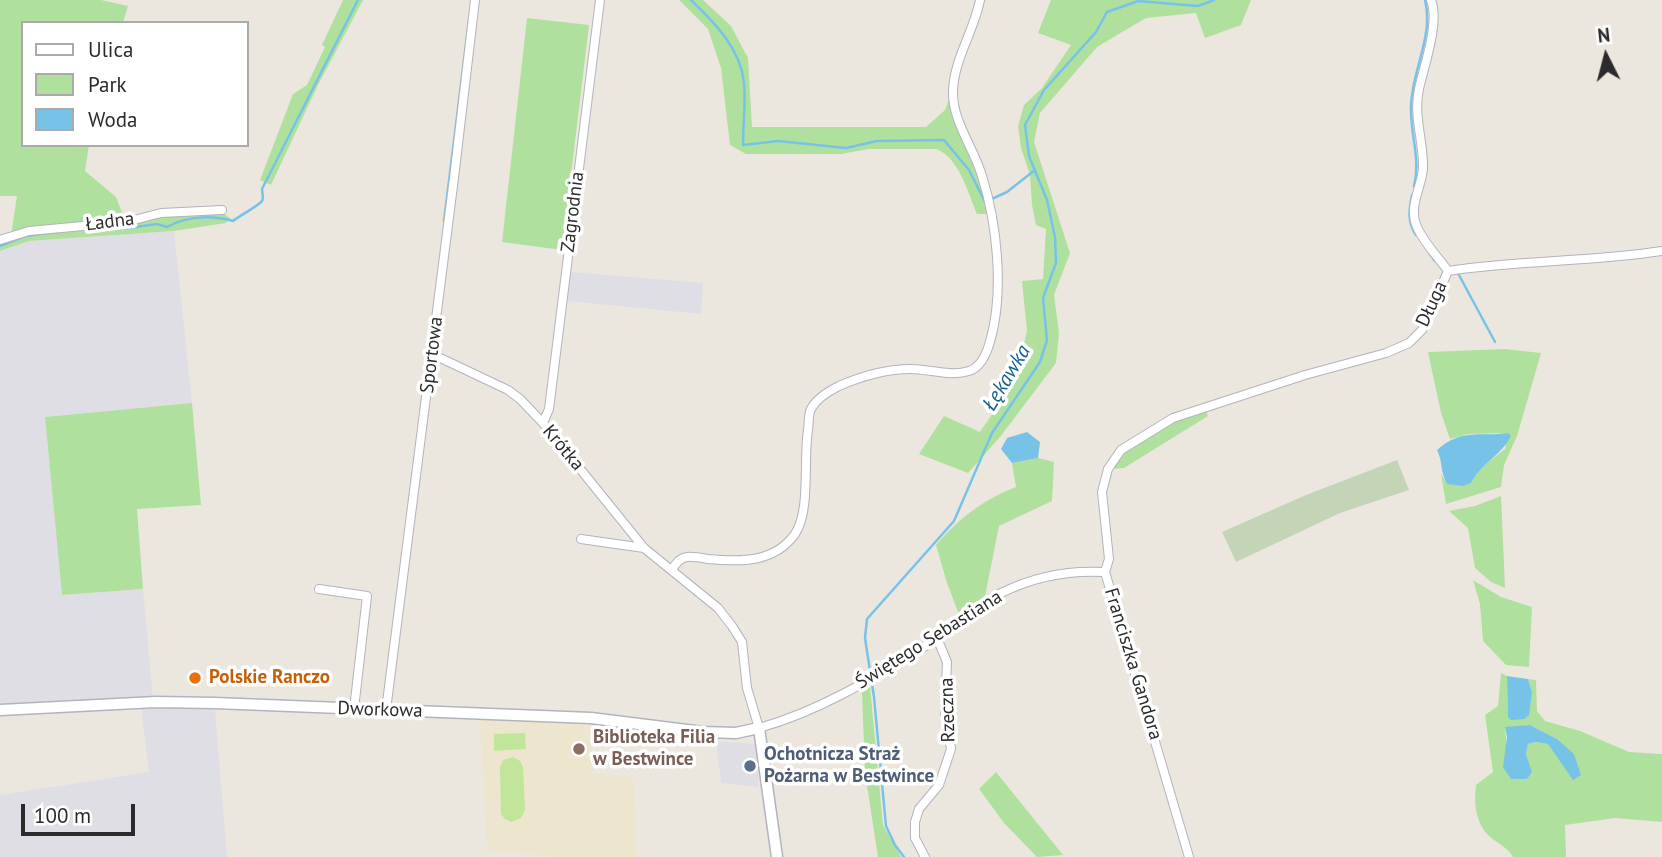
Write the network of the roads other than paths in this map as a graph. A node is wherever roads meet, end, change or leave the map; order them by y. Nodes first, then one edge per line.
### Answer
1 (475, 0) edge
2 (600, 0) edge
3 (980, 0) edge
4 (1431, 0) edge
5 (222, 210) dead end
6 (0, 240) edge
7 (1662, 251) edge
8 (1448, 271) junction
9 (432, 354) junction
10 (1173, 418) joint
11 (543, 423) junction
12 (581, 539) dead end
13 (644, 548) junction
14 (672, 570) junction
15 (1105, 572) junction
16 (319, 589) dead end
17 (937, 638) junction
18 (354, 709) junction
19 (0, 710) edge
20 (386, 710) junction
21 (759, 728) junction
22 (776, 857) edge
23 (925, 857) edge
24 (1189, 857) edge

1 - 9 street, Sportowa
2 - 11 street, Zagrodnia
3 - 14 street
4 - 8 street
5 - 6 street, Ładna
7 - 8 street, Długa
8 - 10 street, Długa
9 - 11 street, Krótka
9 - 20 street, Sportowa
10 - 15 street, Franciszka Gandora
11 - 13 street, Krótka
12 - 13 street
13 - 14 street, Krótka
14 - 21 street, Krótka
15 - 17 street, Świętego Sebastiana
15 - 24 street, Franciszka Gandora
16 - 18 street
17 - 21 street, Świętego Sebastiana
17 - 23 street, Rzeczna
18 - 19 street, Dworkowa
18 - 20 street, Dworkowa
20 - 21 street, Dworkowa
21 - 22 street

